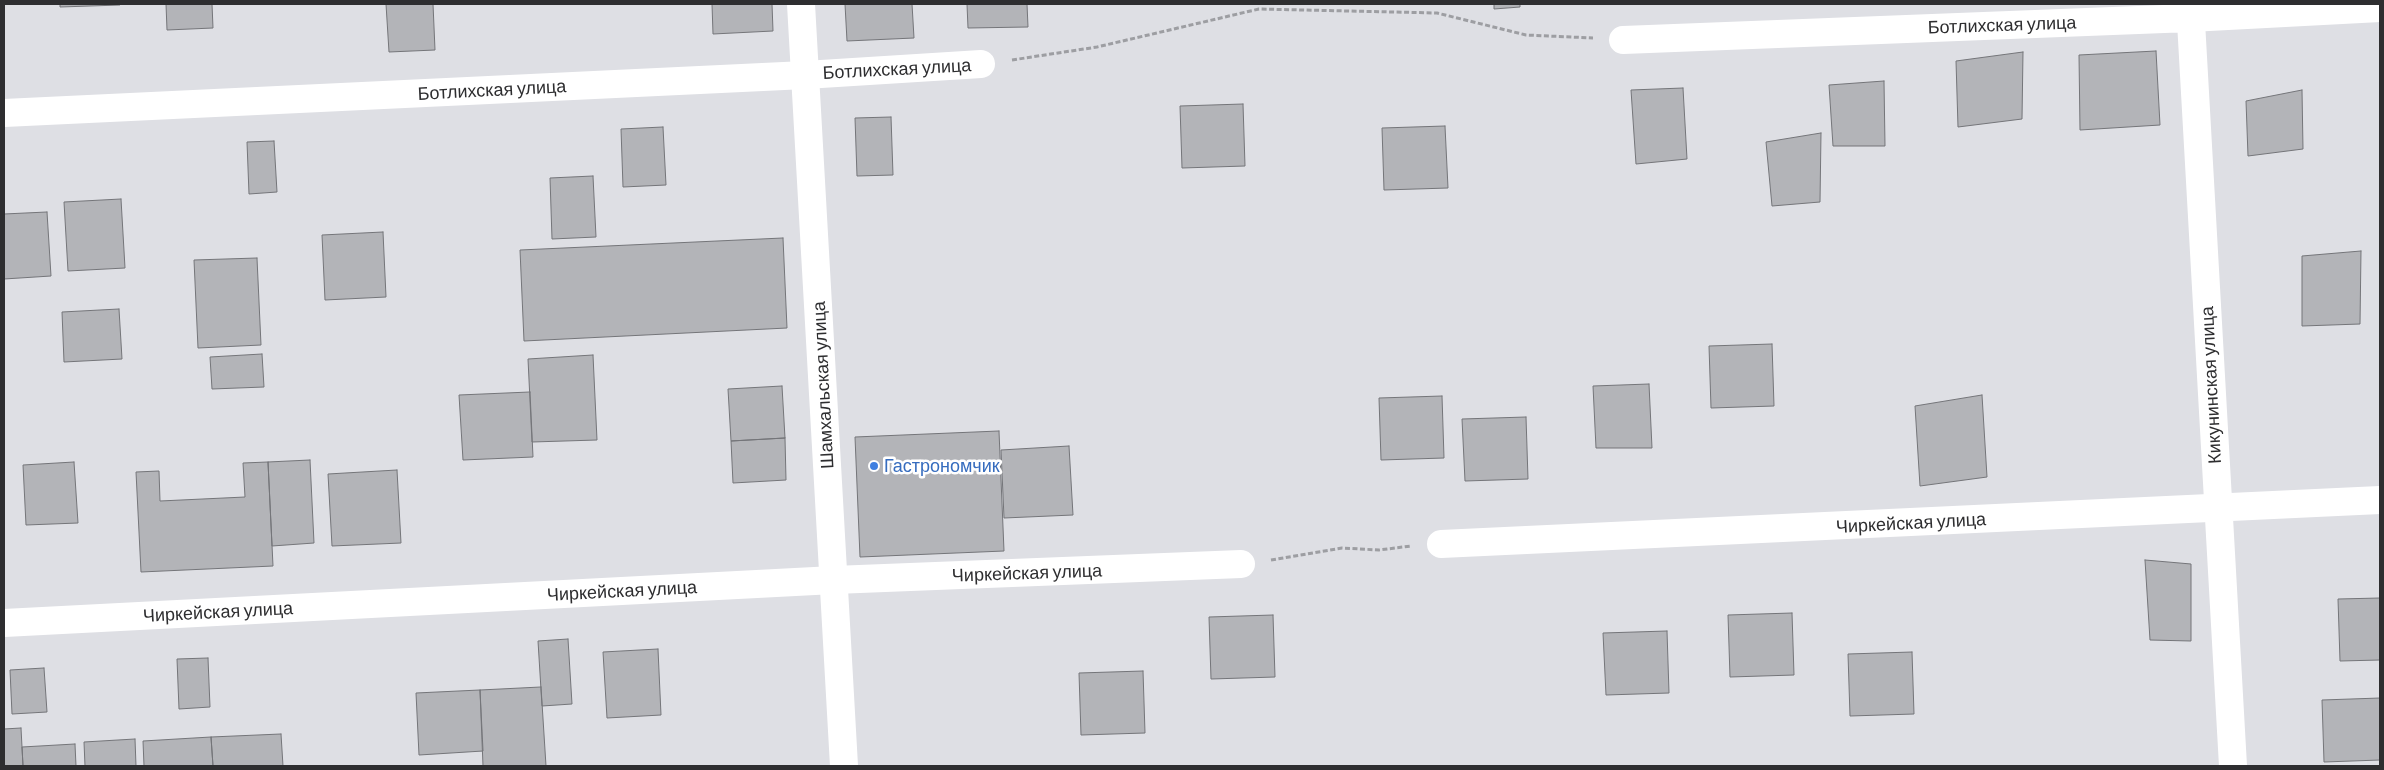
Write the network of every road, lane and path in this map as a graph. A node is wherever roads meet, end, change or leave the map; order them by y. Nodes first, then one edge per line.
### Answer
1 (801, 4) edge
2 (2380, 8) edge
3 (2190, 11) edge
4 (1624, 40) joint
5 (981, 64) joint
6 (805, 75) junction
7 (4, 113) edge
8 (2380, 500) edge
9 (2218, 509) junction
10 (1441, 544) joint
11 (1241, 564) joint
12 (834, 580) junction
13 (4, 622) edge
14 (844, 766) edge
15 (2233, 766) edge

1 - 6 street, Шамхальская улица
2 - 3 street, Ботлихская улица
3 - 4 street, Ботлихская улица
3 - 9 street, Кикунинская улица
4 - 5 path
5 - 6 street, Ботлихская улица
6 - 7 street, Ботлихская улица
6 - 12 street, Шамхальская улица
8 - 9 street, Чиркейская улица
9 - 10 street, Чиркейская улица
9 - 15 street, Кикунинская улица
10 - 11 path
11 - 12 street, Чиркейская улица
12 - 13 street, Чиркейская улица
12 - 14 street, Шамхальская улица

